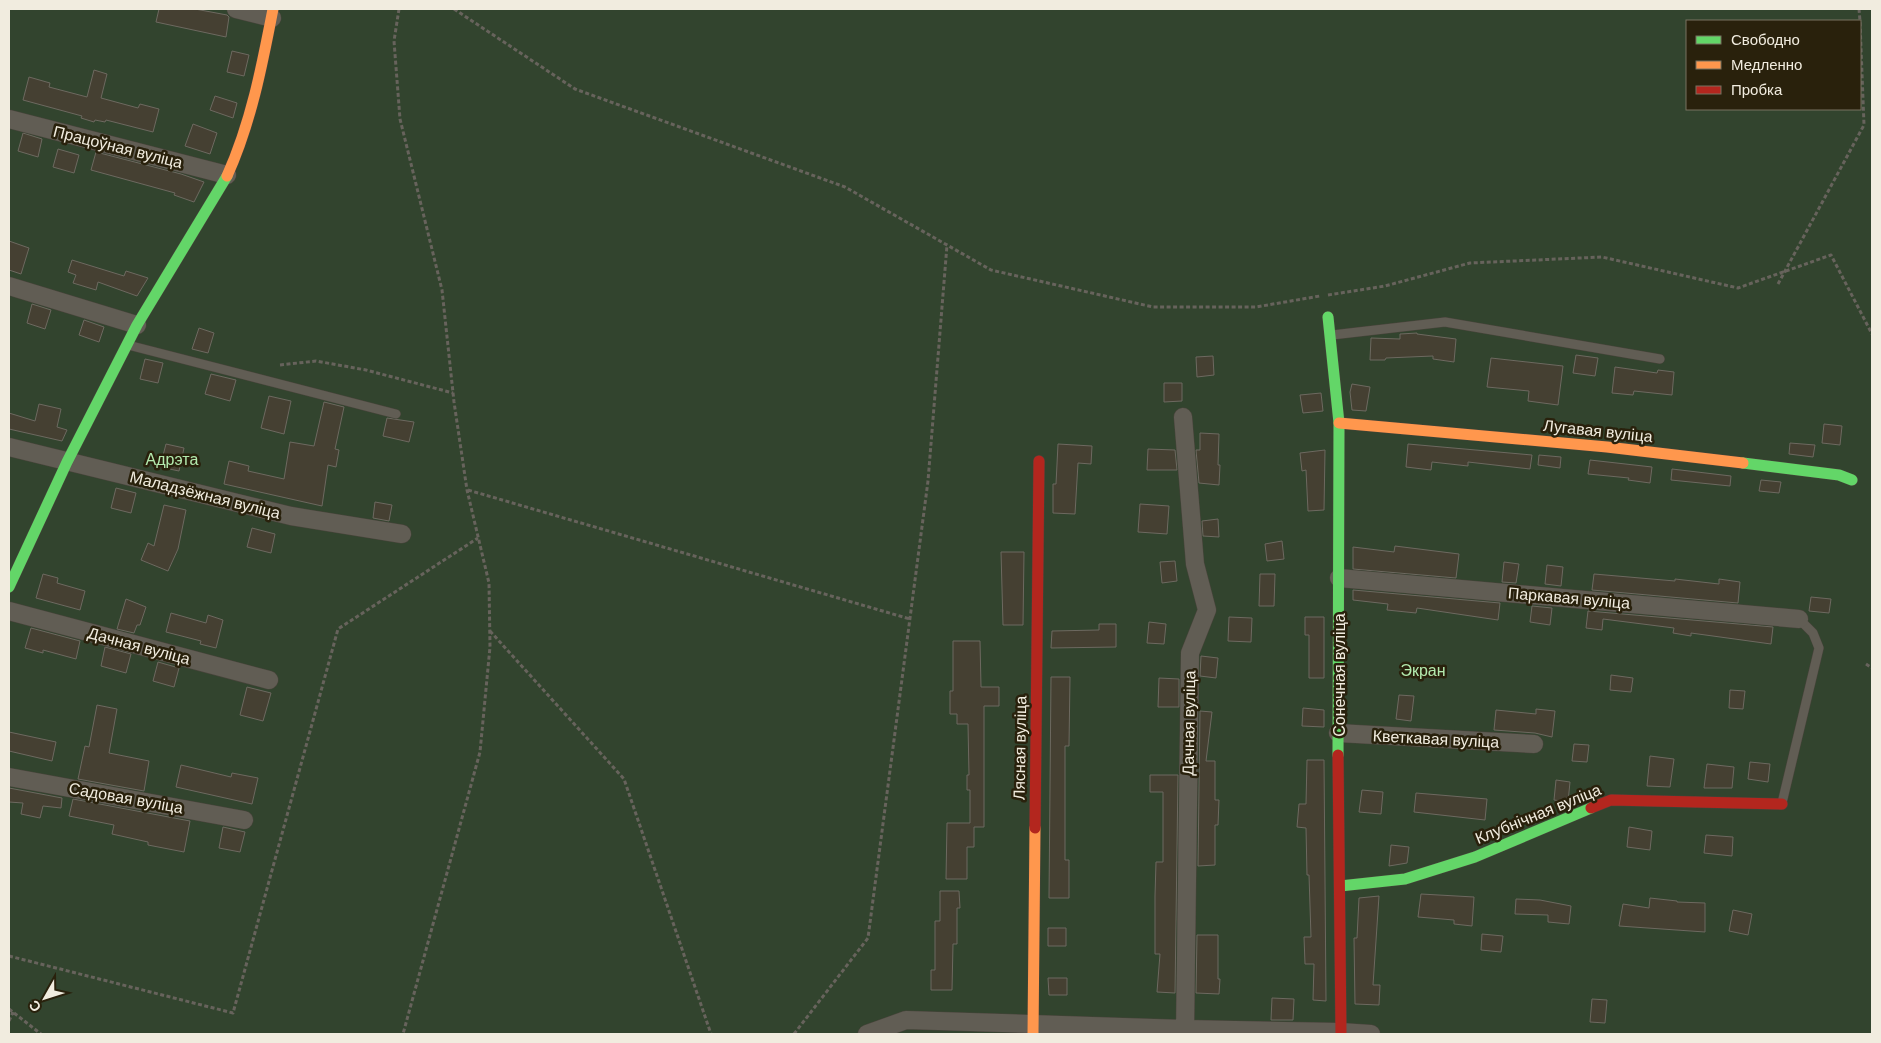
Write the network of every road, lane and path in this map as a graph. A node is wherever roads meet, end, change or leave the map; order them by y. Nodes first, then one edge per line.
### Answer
1 (236, 9) edge
2 (399, 9) edge
3 (454, 9) edge
4 (273, 13) edge
5 (1861, 48) edge
6 (9, 119) edge
7 (227, 175) junction
8 (947, 245) junction
9 (1784, 272) junction
10 (1778, 284) dead end
11 (9, 286) edge
12 (1328, 317) dead end
13 (137, 324) junction
14 (1872, 334) edge
15 (1330, 335) junction
16 (127, 344) junction
17 (1660, 358) dead end
18 (280, 365) dead end
19 (453, 393) junction
20 (396, 414) dead end
21 (1183, 417) dead end
22 (1339, 423) junction
23 (9, 447) edge
24 (1039, 461) dead end
25 (67, 462) junction
26 (1852, 480) dead end
27 (467, 490) junction
28 (402, 534) dead end
29 (1340, 578) junction
30 (9, 587) edge
31 (9, 610) edge
32 (1799, 618) joint
33 (910, 619) junction
34 (490, 630) junction
35 (1866, 664) dead end
36 (1872, 668) edge
37 (269, 680) dead end
38 (1338, 733) junction
39 (1534, 744) dead end
40 (9, 777) edge
41 (1782, 804) joint
42 (244, 820) dead end
43 (1340, 886) junction
44 (9, 1009) edge
45 (13, 1012) junction
46 (9, 1021) edge
47 (1033, 1029) edge
48 (1185, 1032) edge
49 (1341, 1033) edge
50 (41, 1034) edge
51 (403, 1034) edge
52 (711, 1034) edge
53 (794, 1034) edge
54 (867, 1034) edge
55 (1371, 1034) edge

1 - 4 street
2 - 19 path
3 - 8 path
4 - 7 street
5 - 9 path
6 - 7 street, Працоўная вуліца
7 - 13 street
8 - 9 path
8 - 33 path
9 - 10 path
9 - 14 path
11 - 13 street
12 - 15 street, Сонечная вуліца
13 - 16 street
15 - 17 lane
15 - 22 street, Сонечная вуліца
16 - 20 lane
16 - 25 street
18 - 19 path
19 - 27 path
21 - 48 street, Дачная вуліца
22 - 26 street, Лугавая вуліца
22 - 29 street, Сонечная вуліца
23 - 25 street, Маладзёжная вуліца
24 - 47 street, Лясная вуліца
25 - 28 street, Маладзёжная вуліца
25 - 30 street
27 - 33 path
27 - 34 path
29 - 32 street, Паркавая вуліца
29 - 38 street, Сонечная вуліца
31 - 37 street, Дачная вуліца
32 - 41 lane
33 - 53 path
34 - 51 path
34 - 52 path
35 - 36 path
38 - 39 street, Кветкавая вуліца
38 - 43 street, Сонечная вуліца
40 - 42 street, Садовая вуліца
41 - 43 street, Клубнічная вуліца
43 - 49 street, Сонечная вуліца
44 - 45 path
45 - 46 path
45 - 50 path
47 - 48 street
47 - 54 street
48 - 49 street
49 - 55 street

